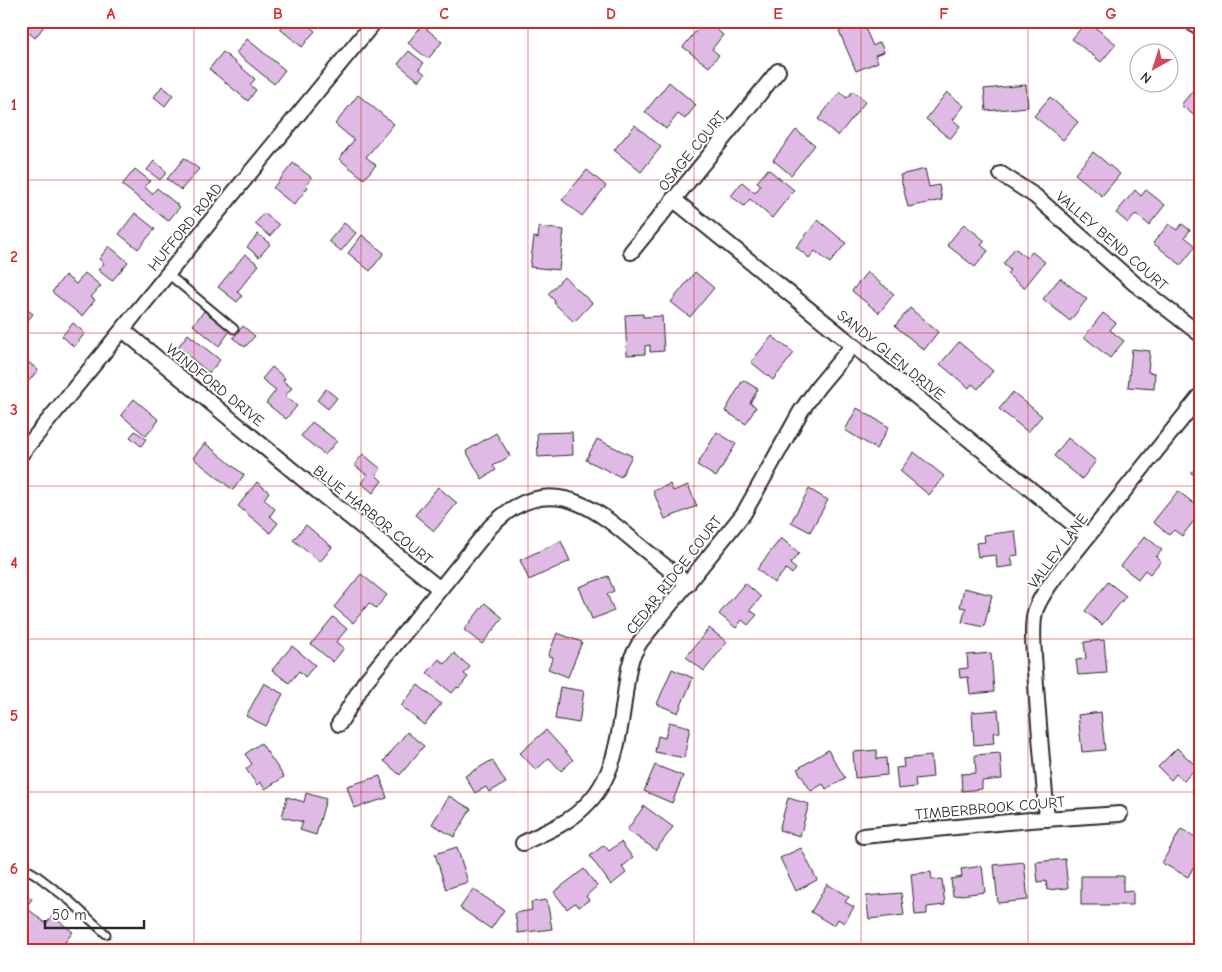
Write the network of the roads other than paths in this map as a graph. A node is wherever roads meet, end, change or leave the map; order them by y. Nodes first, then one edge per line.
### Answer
1 (375, 21) edge
2 (1190, 21) edge
3 (1201, 30) edge
4 (778, 70) dead end
5 (1001, 174) dead end
6 (673, 198) junction
7 (631, 252) dead end
8 (168, 274) junction
9 (234, 329) dead end
10 (123, 330) junction
11 (1201, 335) edge
12 (853, 345) junction
13 (1201, 395) edge
14 (21, 454) edge
15 (287, 465) joint
16 (1088, 536) junction
17 (688, 584) junction
18 (440, 589) junction
19 (339, 724) dead end
20 (1120, 814) dead end
21 (1048, 819) junction
22 (863, 836) dead end
23 (523, 843) dead end
24 (21, 866) edge
25 (106, 934) dead end

1 - 8 street, HUFFORD ROAD
2 - 3 street
4 - 6 street, OSAGE COURT
5 - 11 street, VALLEY BEND COURT
6 - 7 street, OSAGE COURT
6 - 12 street, SANDY GLEN DRIVE
8 - 9 lane
8 - 10 street, HUFFORD ROAD
10 - 14 street, HUFFORD ROAD
10 - 15 street, WINDFORD DRIVE
12 - 16 street, SANDY GLEN DRIVE
12 - 17 street, CEDAR RIDGE COURT
13 - 16 street, VALLEY LANE
15 - 18 street, BLUE HARBOR COURT
16 - 21 street, VALLEY LANE
17 - 18 street
17 - 23 street, CEDAR RIDGE COURT
18 - 19 street
20 - 21 street, TIMBERBROOK COURT
21 - 22 street, TIMBERBROOK COURT
24 - 25 lane

